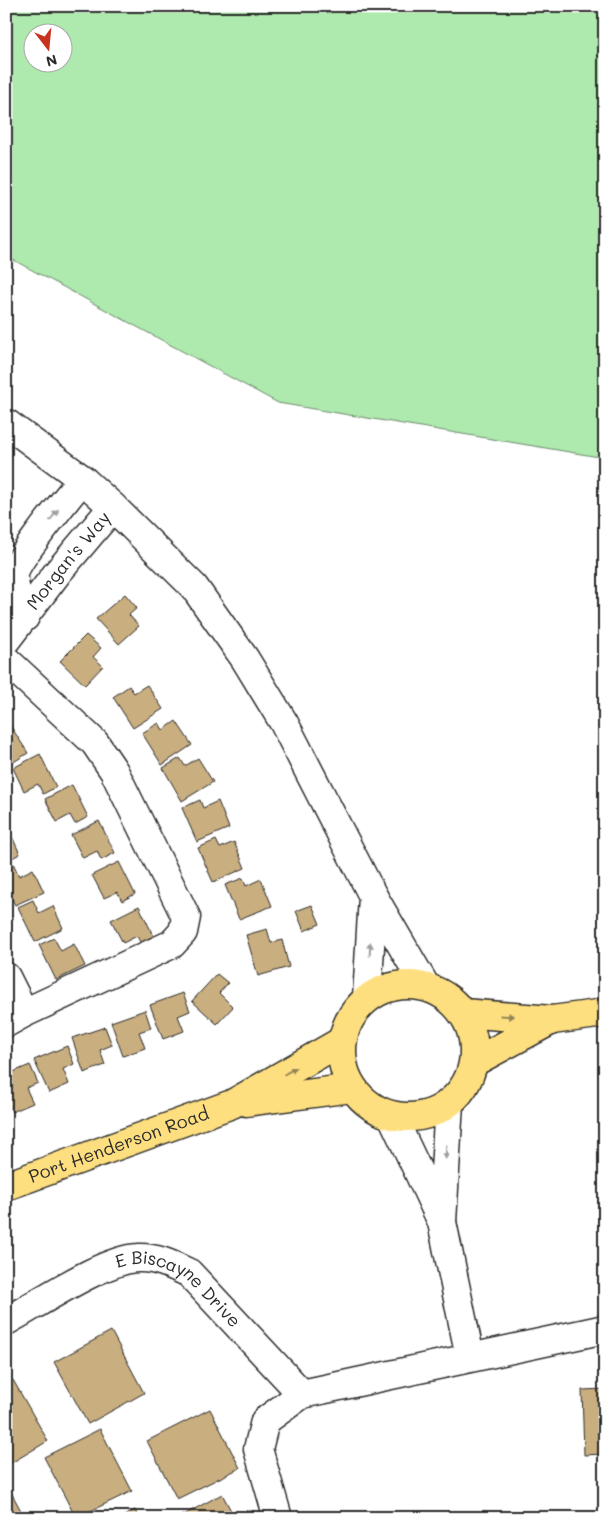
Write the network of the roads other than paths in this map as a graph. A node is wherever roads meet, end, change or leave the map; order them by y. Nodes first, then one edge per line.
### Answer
1 (6, 423) edge
2 (82, 479) junction
3 (113, 507) junction
4 (25, 617) junction
5 (6, 640) edge
6 (6, 660) edge
7 (373, 896) junction
8 (6, 977) edge
9 (426, 987) junction
10 (367, 998) junction
11 (463, 1013) junction
12 (605, 1013) edge
13 (15, 1018) edge
14 (552, 1020) junction
15 (342, 1041) junction
16 (474, 1062) junction
17 (352, 1088) junction
18 (449, 1103) junction
19 (232, 1104) junction
20 (392, 1116) junction
21 (6, 1186) edge
22 (442, 1222) junction
23 (6, 1321) edge
24 (605, 1328) edge
25 (470, 1357) junction
26 (302, 1394) junction
27 (278, 1518) edge

1 - 2 street
2 - 3 street
4 -> 2 street, Morgan's Way
3 - 4 street, Morgan's Way
3 - 7 street
4 - 5 street, Morgan's Way
6 - 13 street
7 - 9 street
10 -> 7 street
8 - 13 street
9 - 10 main road
9 - 11 main road
10 - 15 main road
11 -> 14 main road
11 - 16 main road
12 - 14 main road
14 - 16 main road
15 - 17 main road
19 -> 15 main road, Port Henderson Road
16 - 18 main road
17 - 19 main road, Port Henderson Road
17 - 20 main road
18 - 20 main road
18 -> 22 street
19 - 21 main road, Port Henderson Road
20 - 22 street
22 - 25 street
23 - 26 street, E Biscayne Drive
24 - 25 street
25 - 26 street
26 - 27 street

